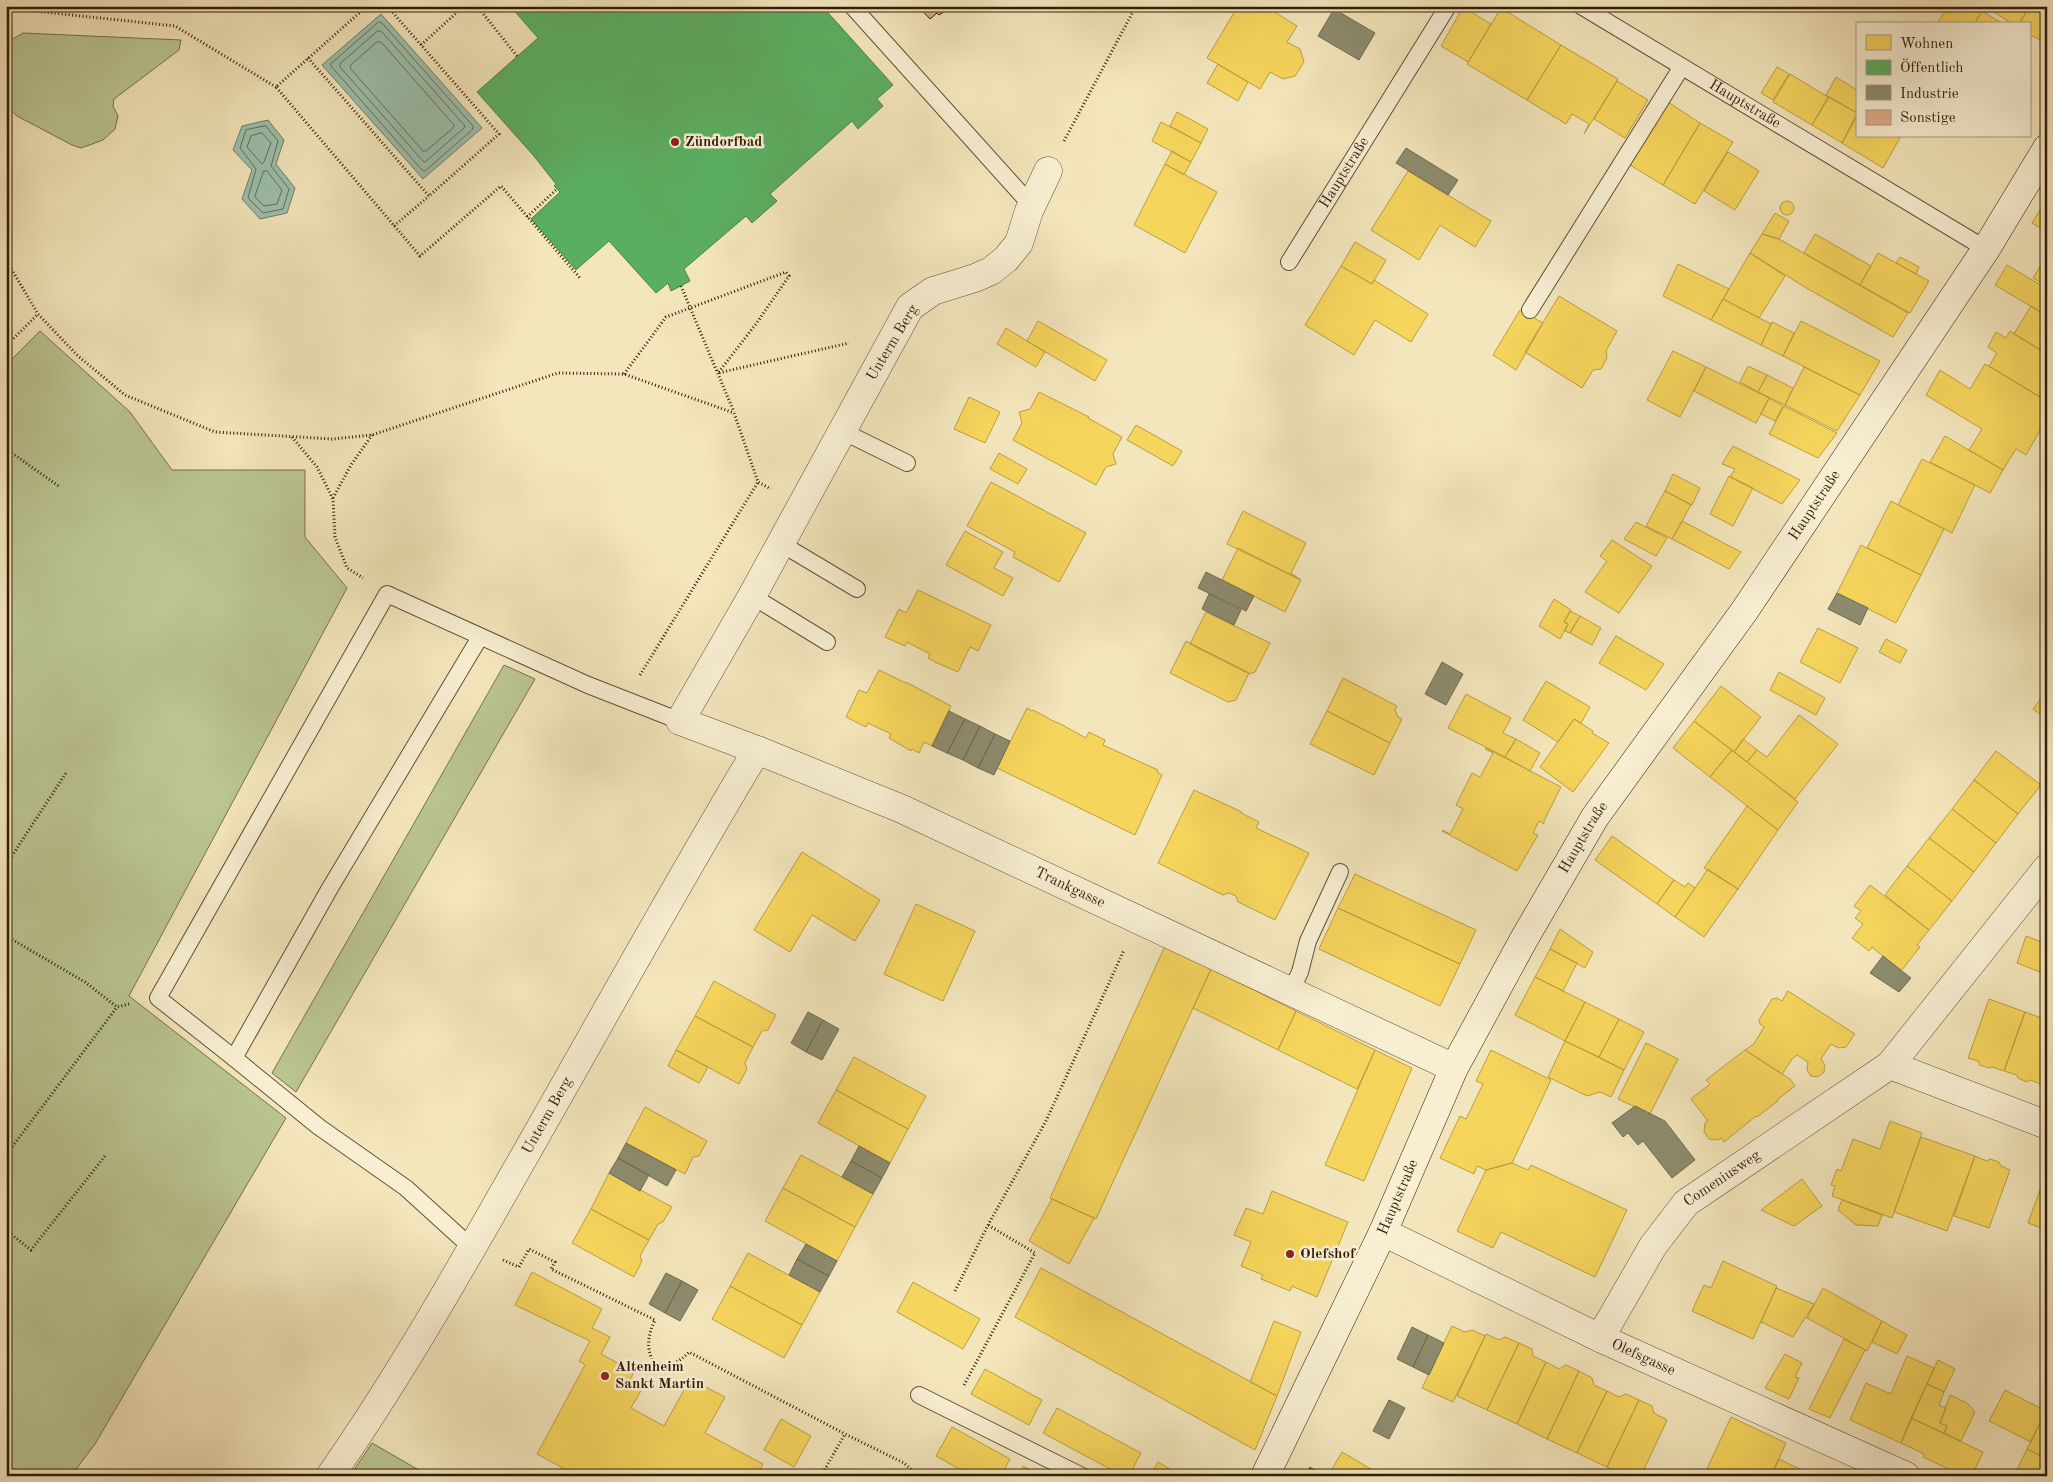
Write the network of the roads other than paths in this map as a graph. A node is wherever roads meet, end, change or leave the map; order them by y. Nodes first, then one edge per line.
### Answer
1 (852, 6) edge
2 (1448, 6) edge
3 (1581, 6) edge
4 (1681, 68) junction
5 (2047, 148) edge
6 (1048, 171) road end
7 (1031, 206) junction
8 (1986, 249) junction
9 (1289, 262) dead end
10 (1530, 310) dead end
11 (842, 431) junction
12 (908, 463) dead end
13 (780, 543) junction
14 (857, 589) dead end
15 (752, 596) junction
16 (480, 637) junction
17 (827, 642) dead end
18 (680, 720) junction
19 (757, 750) junction
20 (2047, 868) edge
21 (1340, 872) dead end
22 (1291, 991) junction
23 (234, 1058) junction
24 (1890, 1065) junction
25 (1454, 1068) junction
26 (2047, 1125) edge
27 (1383, 1232) junction
28 (472, 1248) junction
29 (1600, 1338) junction
30 (918, 1395) dead end
31 (330, 1476) edge
32 (1082, 1476) edge
33 (1265, 1476) edge
34 (1906, 1476) edge

1 - 7 lane
2 - 9 lane, Hauptstraße
3 - 4 lane, Hauptstraße
4 - 8 lane, Hauptstraße
4 - 10 lane
5 - 8 street, Hauptstraße
6 - 7 street, Unterm Berg
7 - 11 street, Unterm Berg
8 - 25 street, Hauptstraße
11 - 12 lane
11 - 13 street, Unterm Berg
13 - 14 lane
13 - 15 street, Unterm Berg
15 - 17 lane
15 - 18 street, Unterm Berg
16 - 18 lane
16 - 23 lane
16 - 23 lane
18 - 19 street, Trankgasse
19 - 22 street, Trankgasse
19 - 28 street, Unterm Berg
20 - 24 street, Comeniusweg
21 - 22 lane
22 - 25 street, Trankgasse
23 - 28 lane
24 - 26 street
24 - 29 street, Comeniusweg
25 - 27 street, Hauptstraße
27 - 29 street, Olefsgasse
27 - 33 street, Hauptstraße
28 - 31 street, Unterm Berg
29 - 34 street, Olefsgasse
30 - 32 lane

